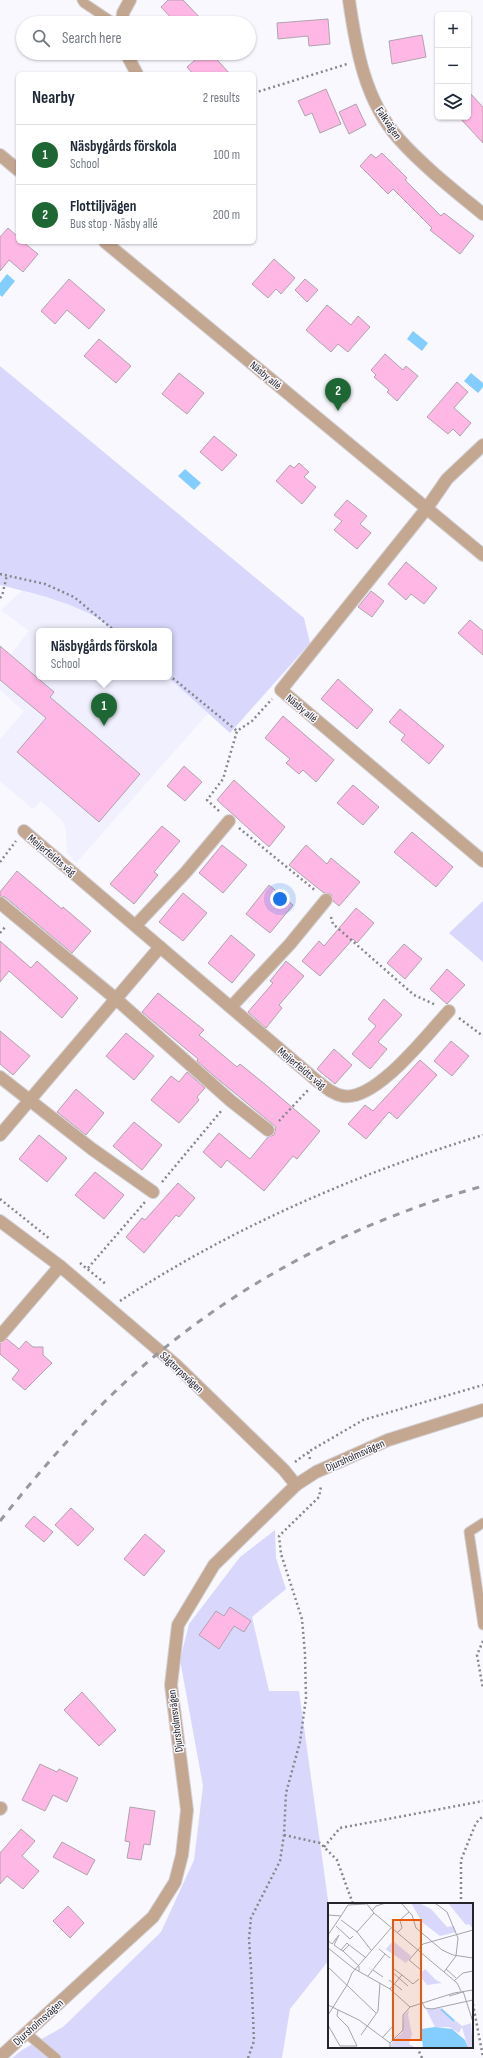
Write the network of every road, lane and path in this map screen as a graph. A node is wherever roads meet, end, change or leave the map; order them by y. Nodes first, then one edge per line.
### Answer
1 (82, 0) edge
2 (130, 0) edge
3 (349, 0) edge
4 (104, 16) edge
5 (123, 16) edge
6 (130, 60) edge
7 (360, 60) junction
8 (136, 72) edge
9 (256, 91) edge
10 (0, 155) edge
11 (16, 168) edge
12 (483, 214) edge
13 (107, 244) edge
14 (483, 445) edge
15 (427, 508) junction
16 (483, 555) edge
17 (0, 574) edge
18 (7, 575) junction
19 (0, 598) edge
20 (111, 628) edge
21 (172, 677) edge
22 (281, 690) junction
23 (237, 731) junction
24 (229, 821) junction
25 (24, 831) joint
26 (483, 861) edge
27 (0, 862) edge
28 (326, 900) junction
29 (0, 903) edge
30 (136, 925) junction
31 (160, 947) junction
32 (116, 999) junction
33 (231, 1007) junction
34 (449, 1011) junction
35 (483, 1036) edge
36 (0, 1077) edge
37 (316, 1080) junction
38 (29, 1101) junction
39 (231, 1101) junction
40 (268, 1130) joint
41 (0, 1135) edge
42 (483, 1136) edge
43 (174, 1168) dead end
44 (153, 1192) dead end
45 (129, 1219) dead end
46 (0, 1221) edge
47 (60, 1266) junction
48 (88, 1268) dead end
49 (108, 1309) junction
50 (0, 1336) edge
51 (483, 1385) edge
52 (483, 1410) edge
53 (316, 1472) junction
54 (296, 1485) junction
55 (483, 1523) edge
56 (483, 1625) edge
57 (483, 1641) edge
58 (483, 1689) edge
59 (483, 1801) edge
60 (483, 1816) edge
61 (284, 1835) junction
62 (324, 1847) junction
63 (353, 1903) edge
64 (461, 1903) edge
65 (473, 2004) edge
66 (26, 2033) junction
67 (417, 2048) edge
68 (0, 2057) edge
69 (483, 2057) edge
70 (56, 2058) edge
71 (248, 2058) edge
72 (422, 2058) edge

1 - 4 lane
2 - 5 street
3 - 7 street, Falkvägen
6 - 8 street
7 - 9 path
7 - 12 street, Falkvägen
10 - 11 street
13 - 15 street, Näsby allé
14 - 15 street
15 - 16 street, Näsby allé
15 - 22 street, Näsby allé
17 - 18 path
18 - 19 path
18 - 20 path
21 - 23 path
22 - 23 path
22 - 26 street, Näsby allé
23 - 24 path
24 - 28 path
24 - 30 street
25 - 27 path
25 - 30 street, Meijerfeldts väg
28 - 33 street
28 - 34 path
29 - 32 street
30 - 31 street, Meijerfeldts väg
31 - 32 street
31 - 33 street, Meijerfeldts väg
32 - 38 street
32 - 39 street
33 - 37 street, Meijerfeldts väg
34 - 35 path
34 - 37 street, Meijerfeldts väg
36 - 38 street
37 - 40 path
38 - 41 street
38 - 44 street
39 - 40 street
39 - 43 path
42 - 49 path
45 - 48 path
46 - 47 street, Sågtorpsvägen
47 - 49 street, Sågtorpsvägen
47 - 50 street
49 - 54 street, Sågtorpsvägen
51 - 53 path
52 - 53 street, Djursholmsvägen
53 - 54 street, Djursholmsvägen
53 - 61 path
54 - 66 street, Djursholmsvägen
55 - 56 lane
57 - 58 path
59 - 62 path
60 - 64 path
61 - 62 path
61 - 71 path
62 - 63 path
65 - 69 path
66 - 68 street, Djursholmsvägen
66 - 70 lane
67 - 72 path

